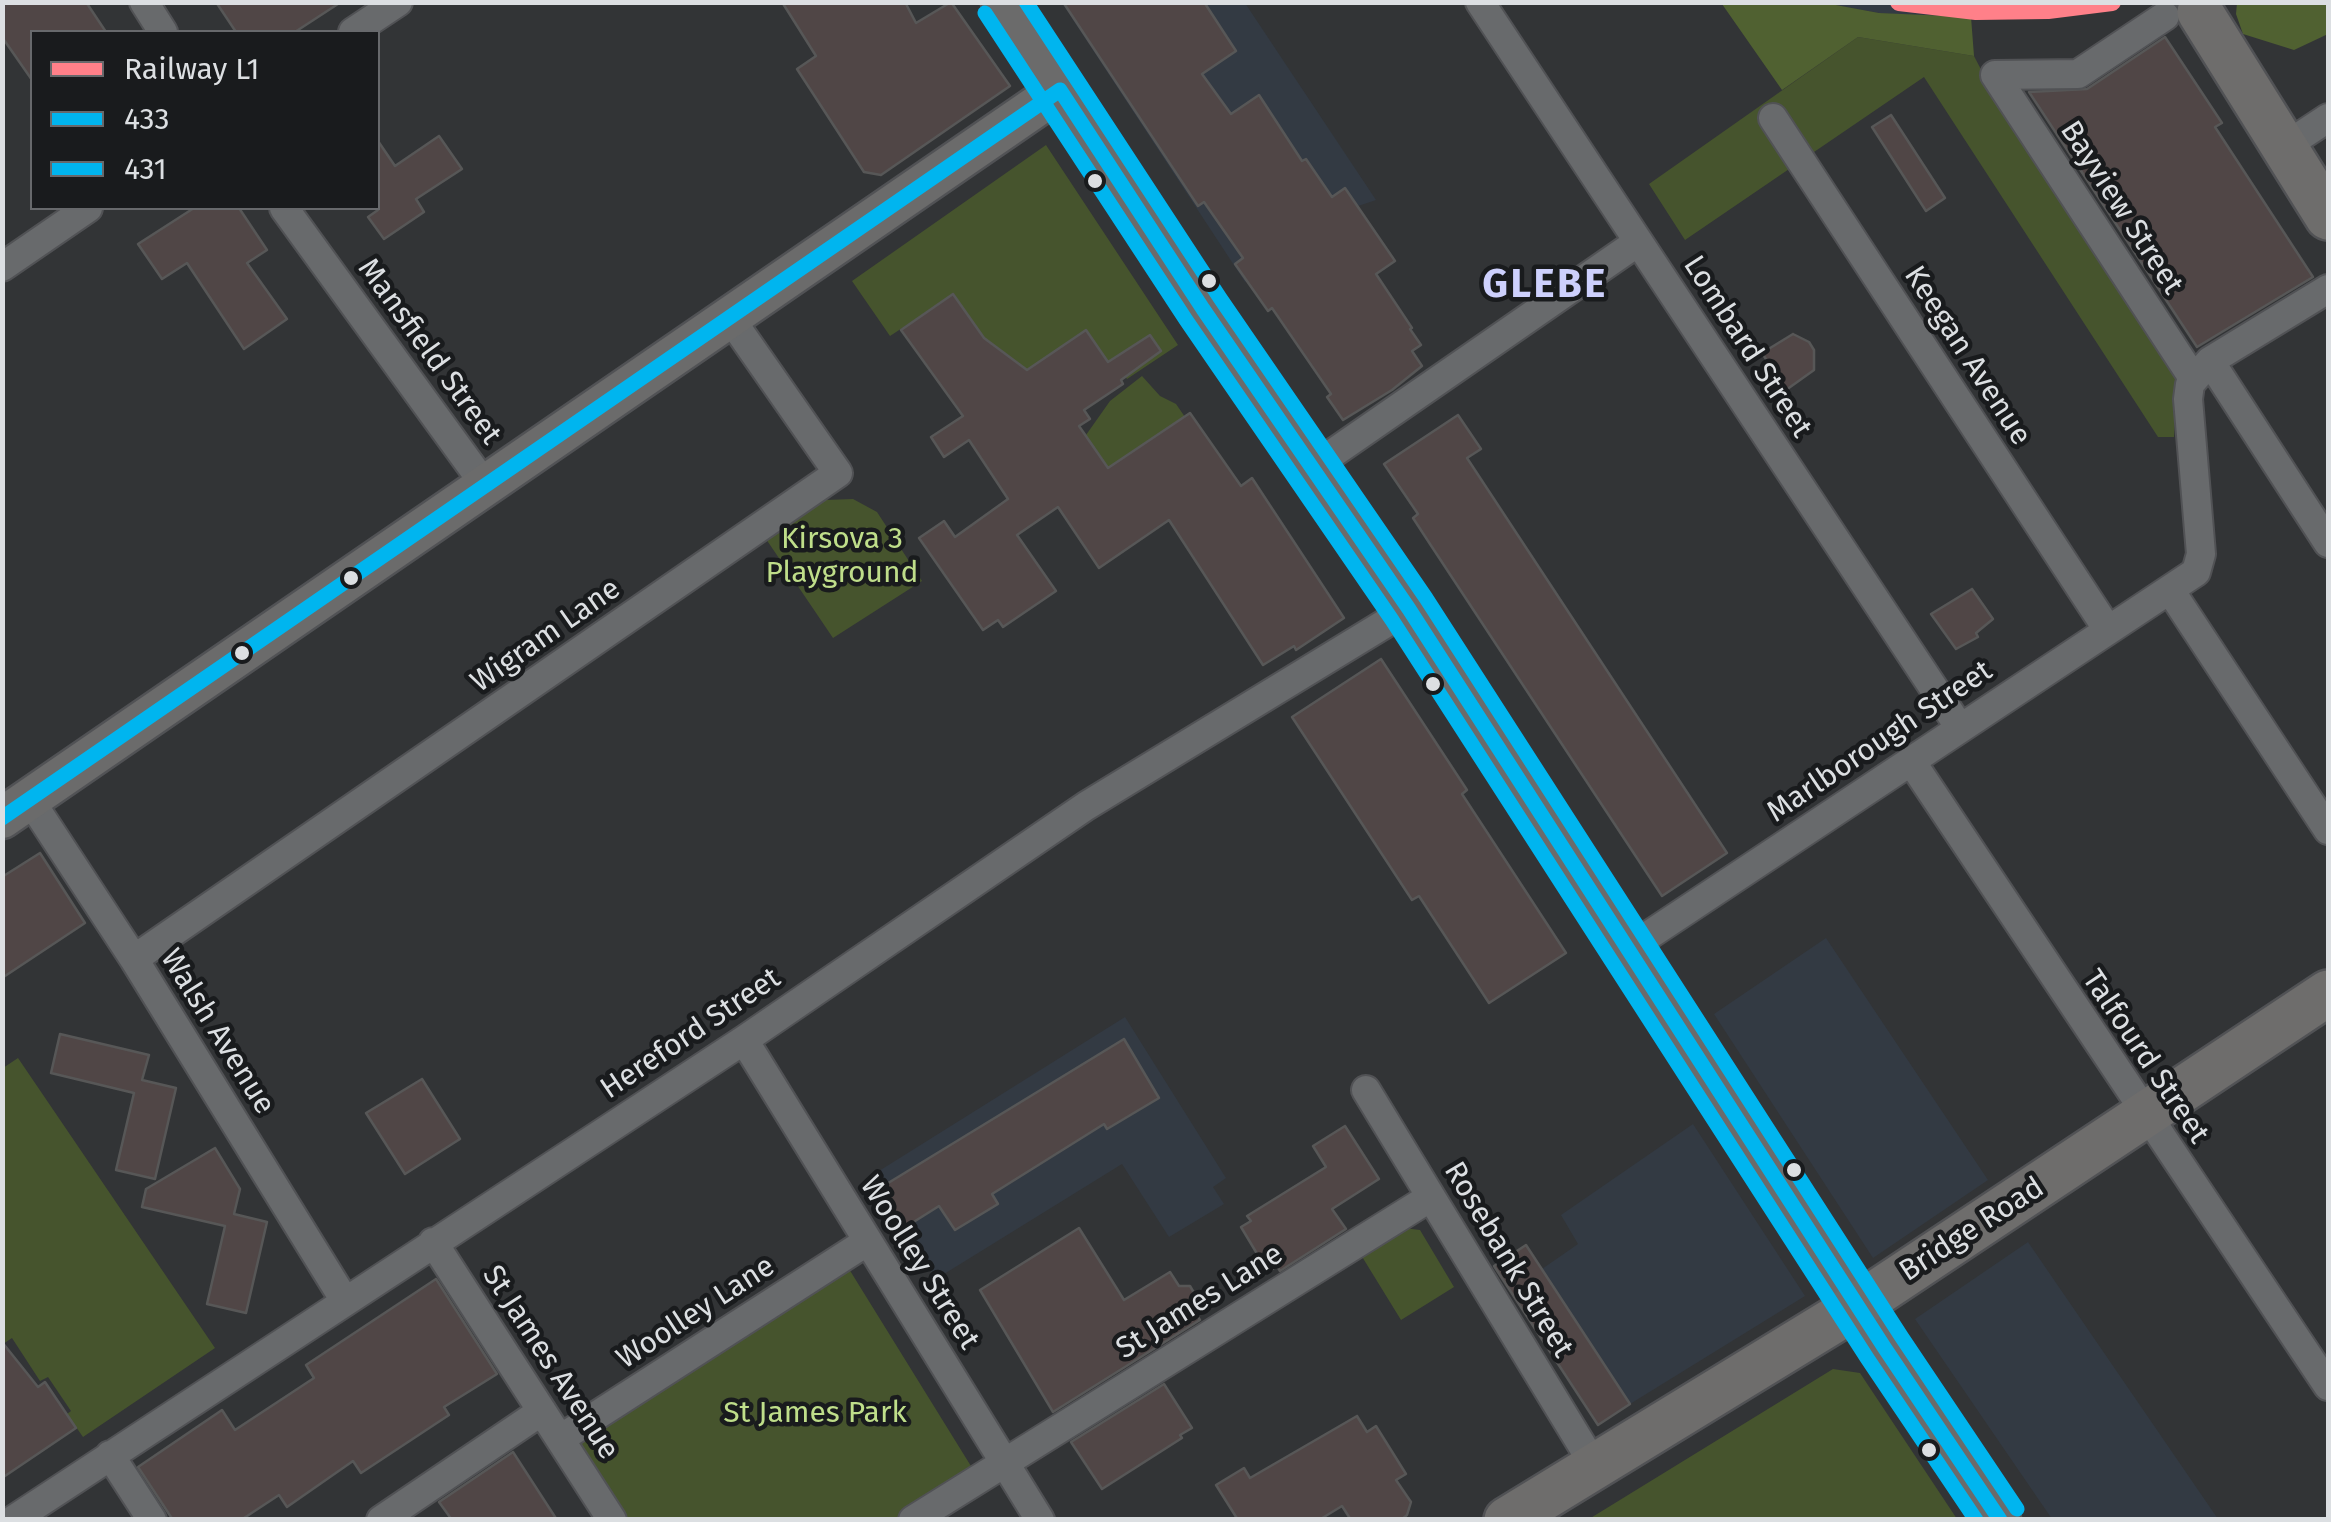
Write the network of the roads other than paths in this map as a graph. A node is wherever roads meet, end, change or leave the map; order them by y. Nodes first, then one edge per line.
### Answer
1 (144, 2) edge
2 (398, 2) edge
3 (1002, 2) edge
4 (1480, 2) edge
5 (2183, 14) joint
6 (163, 30) edge
7 (356, 30) edge
8 (1060, 90) junction
9 (1773, 118) dead end
10 (2328, 118) edge
11 (2284, 148) junction
12 (85, 210) edge
13 (285, 210) edge
14 (2328, 218) edge
15 (1638, 242) junction
16 (2, 267) edge
17 (2328, 289) edge
18 (730, 318) junction
19 (2201, 369) junction
20 (1314, 467) junction
21 (485, 485) junction
22 (2328, 544) edge
23 (2170, 590) junction
24 (1408, 610) junction
25 (2108, 630) junction
26 (1960, 728) junction
27 (1911, 761) junction
28 (16, 809) edge
29 (2328, 830) edge
30 (1628, 949) junction
31 (134, 959) junction
32 (2328, 992) edge
33 (744, 1040) junction
34 (1366, 1090) dead end
35 (2145, 1116) junction
36 (1431, 1196) junction
37 (868, 1241) junction
38 (433, 1242) junction
39 (345, 1300) junction
40 (1857, 1306) junction
41 (2328, 1386) edge
42 (542, 1410) junction
43 (560, 1439) junction
44 (110, 1455) junction
45 (1004, 1461) junction
46 (1594, 1465) junction
47 (13, 1520) edge
48 (152, 1520) edge
49 (381, 1520) edge
50 (612, 1520) edge
51 (914, 1520) edge
52 (1040, 1520) edge
53 (1506, 1520) edge
54 (2000, 1520) edge

1 - 6 street
2 - 7 street
3 - 8 street
4 - 15 street, Lombard Street
5 - 11 main road
5 - 19 street, Bayview Street
8 - 18 street
8 - 20 street
9 - 25 street, Keegan Avenue
10 - 11 street
11 - 14 main road
12 - 16 street
13 - 21 street, Mansfield Street
15 - 20 street
15 - 26 street, Lombard Street
17 - 19 street
18 - 21 street
18 - 31 street, Wigram Lane
19 - 22 street, Bayview Street
19 - 23 street, Marlborough Street
20 - 24 street
21 - 28 street
23 - 25 street, Marlborough Street
23 - 29 street
24 - 30 street
24 - 33 street, Hereford Street
25 - 26 street, Marlborough Street
26 - 27 street, Marlborough Street
27 - 30 street, Marlborough Street
27 - 35 street, Talfourd Street
28 - 31 street, Walsh Avenue
30 - 40 street
31 - 39 street, Walsh Avenue
32 - 35 main road, Bridge Road
33 - 37 street, Woolley Street
33 - 38 street, Hereford Street
34 - 36 street, Rosebank Street
35 - 40 main road, Bridge Road
35 - 41 street, Talfourd Street
36 - 45 street, St James Lane
36 - 46 street, Rosebank Street
37 - 43 street, Woolley Lane
37 - 45 street, Woolley Street
38 - 39 street, Hereford Street
38 - 42 street, St James Avenue
39 - 44 street, Hereford Street
40 - 46 main road, Bridge Road
40 - 54 street
42 - 43 street, St James Avenue
42 - 49 street
43 - 50 street, St James Avenue
44 - 47 street, Hereford Street
44 - 48 street
45 - 51 street, St James Lane
45 - 52 street, Woolley Street
46 - 53 main road, Bridge Road

